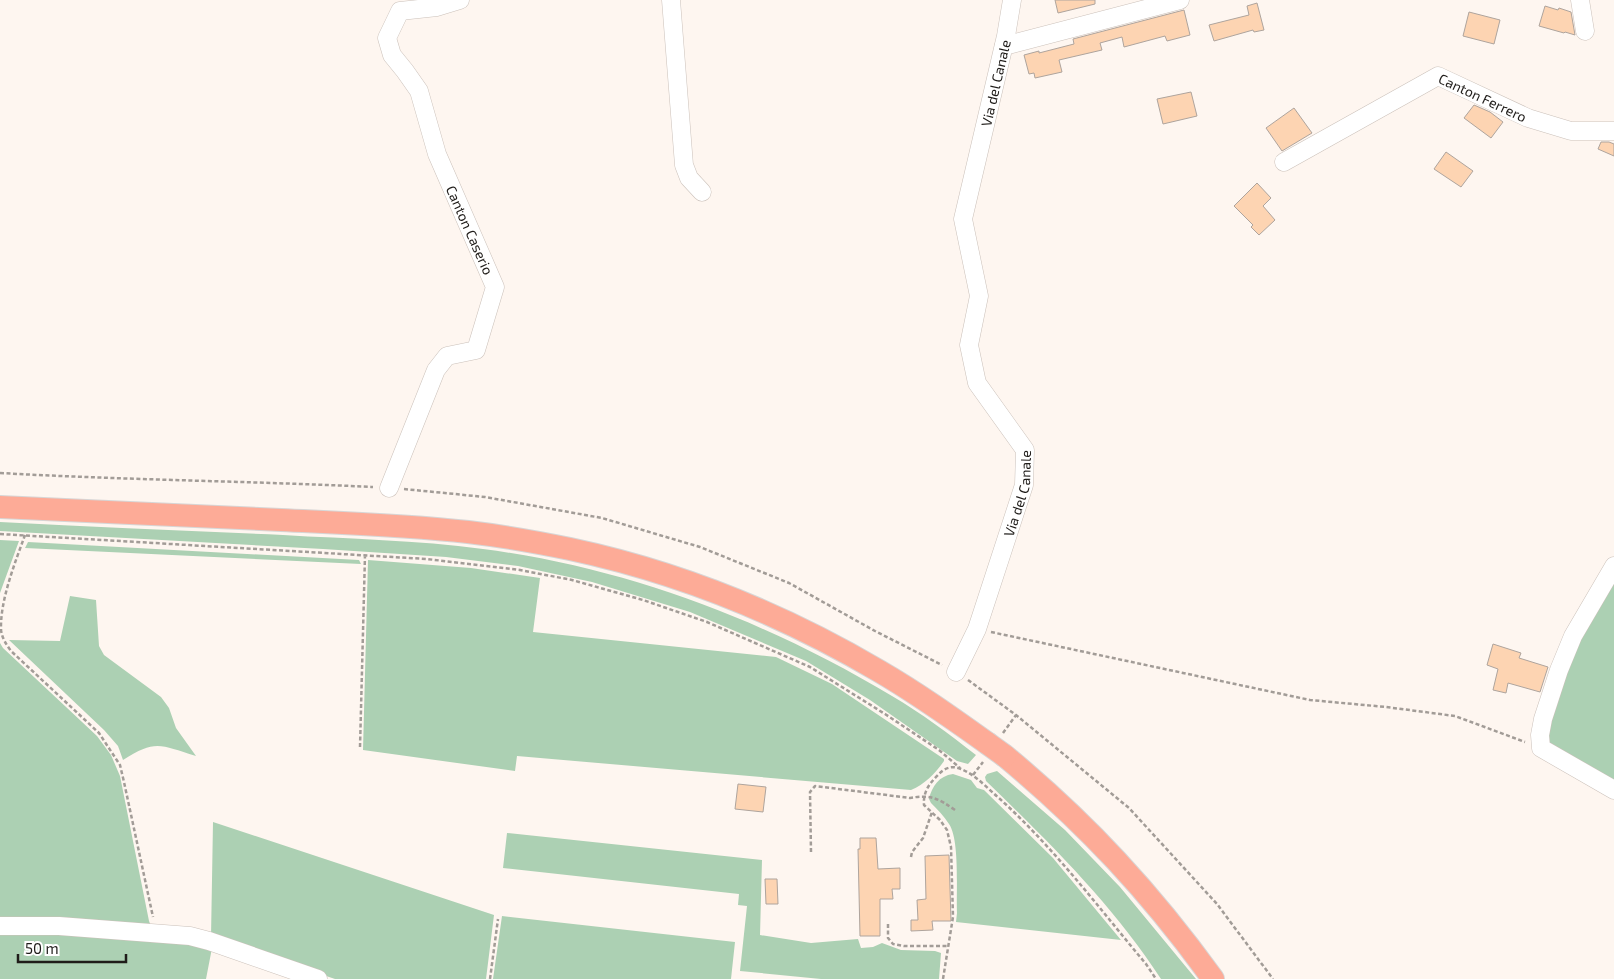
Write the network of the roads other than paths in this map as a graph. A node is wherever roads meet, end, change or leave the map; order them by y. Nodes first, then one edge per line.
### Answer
1 (460, 0) edge
2 (670, 0) edge
3 (1012, 0) edge
4 (1180, 0) edge
5 (1580, 0) edge
6 (1585, 31) dead end
7 (1004, 46) junction
8 (1614, 132) edge
9 (1284, 162) dead end
10 (702, 192) dead end
11 (389, 488) dead end
12 (0, 507) edge
13 (1614, 566) edge
14 (956, 672) road end
15 (1614, 790) edge
16 (0, 926) edge
17 (318, 979) edge
18 (1213, 979) edge

1 - 11 street, Canton Caserio
2 - 10 street
3 - 7 street, Via del Canale
4 - 7 street
5 - 6 street
7 - 14 street, Via del Canale
8 - 9 street, Canton Ferrero
12 - 18 main road
13 - 15 street
16 - 17 street

